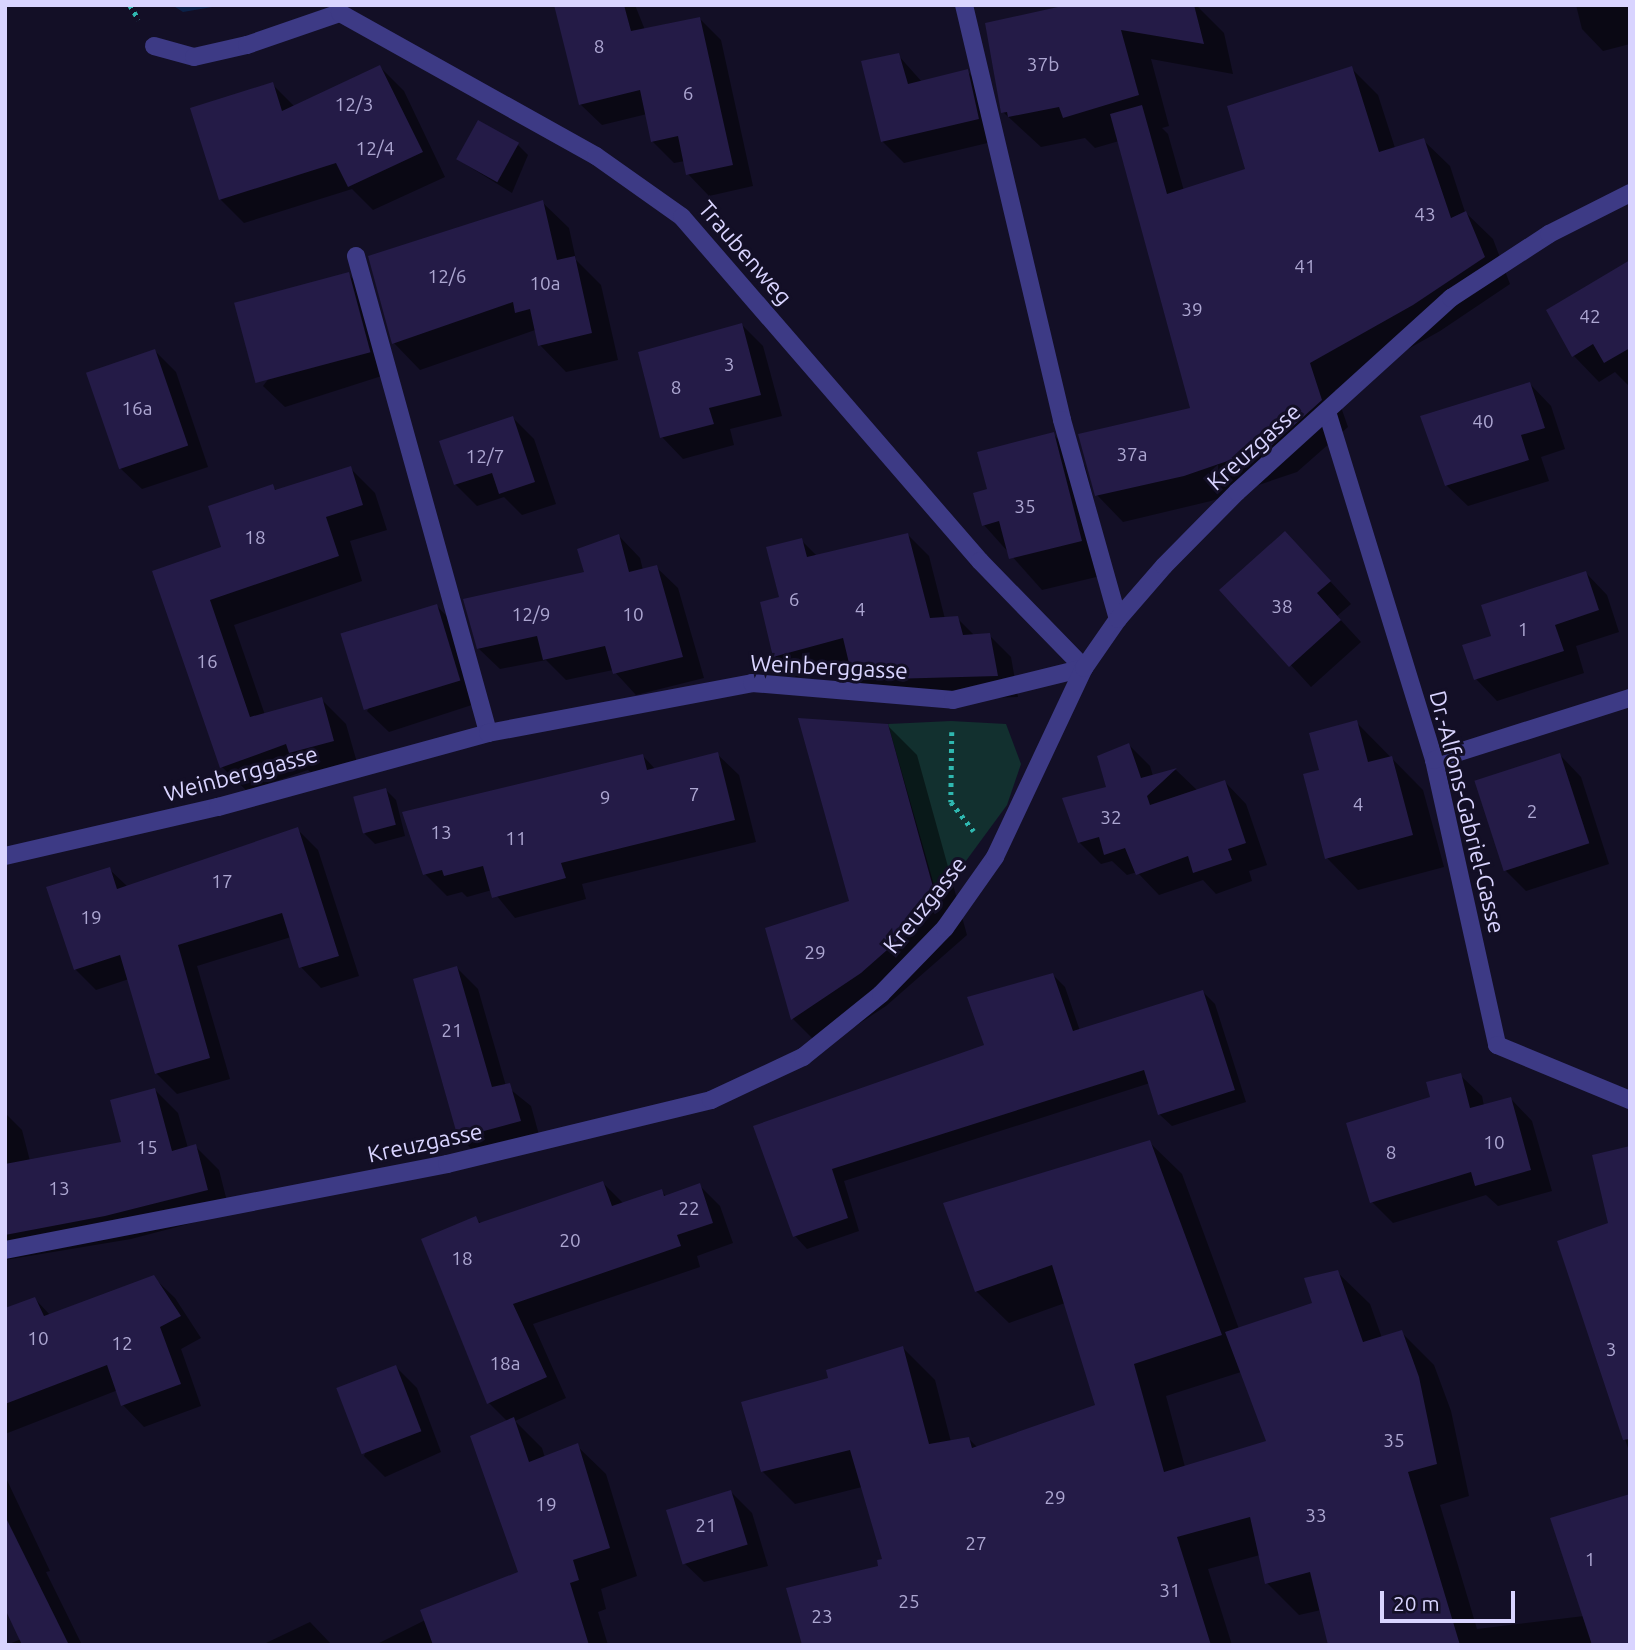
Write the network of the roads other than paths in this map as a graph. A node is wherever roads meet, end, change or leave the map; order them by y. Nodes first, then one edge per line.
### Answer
1 (964, 5) edge
2 (154, 46) dead end
3 (1630, 193) edge
4 (356, 256) dead end
5 (1328, 415) junction
6 (1118, 619) junction
7 (1084, 668) junction
8 (1630, 698) edge
9 (488, 733) junction
10 (1434, 760) junction
11 (5, 856) edge
12 (1630, 1100) edge
13 (5, 1250) edge

1 - 6 street
2 - 7 street, Traubenweg
3 - 5 street, Kreuzgasse
4 - 9 street
5 - 6 street, Kreuzgasse
5 - 10 street, Dr.-Alfons-Gabriel-Gasse
6 - 7 street, Kreuzgasse
7 - 9 street, Weinberggasse
7 - 13 street, Kreuzgasse
8 - 10 street
9 - 11 street, Weinberggasse
10 - 12 street, Dr.-Alfons-Gabriel-Gasse

